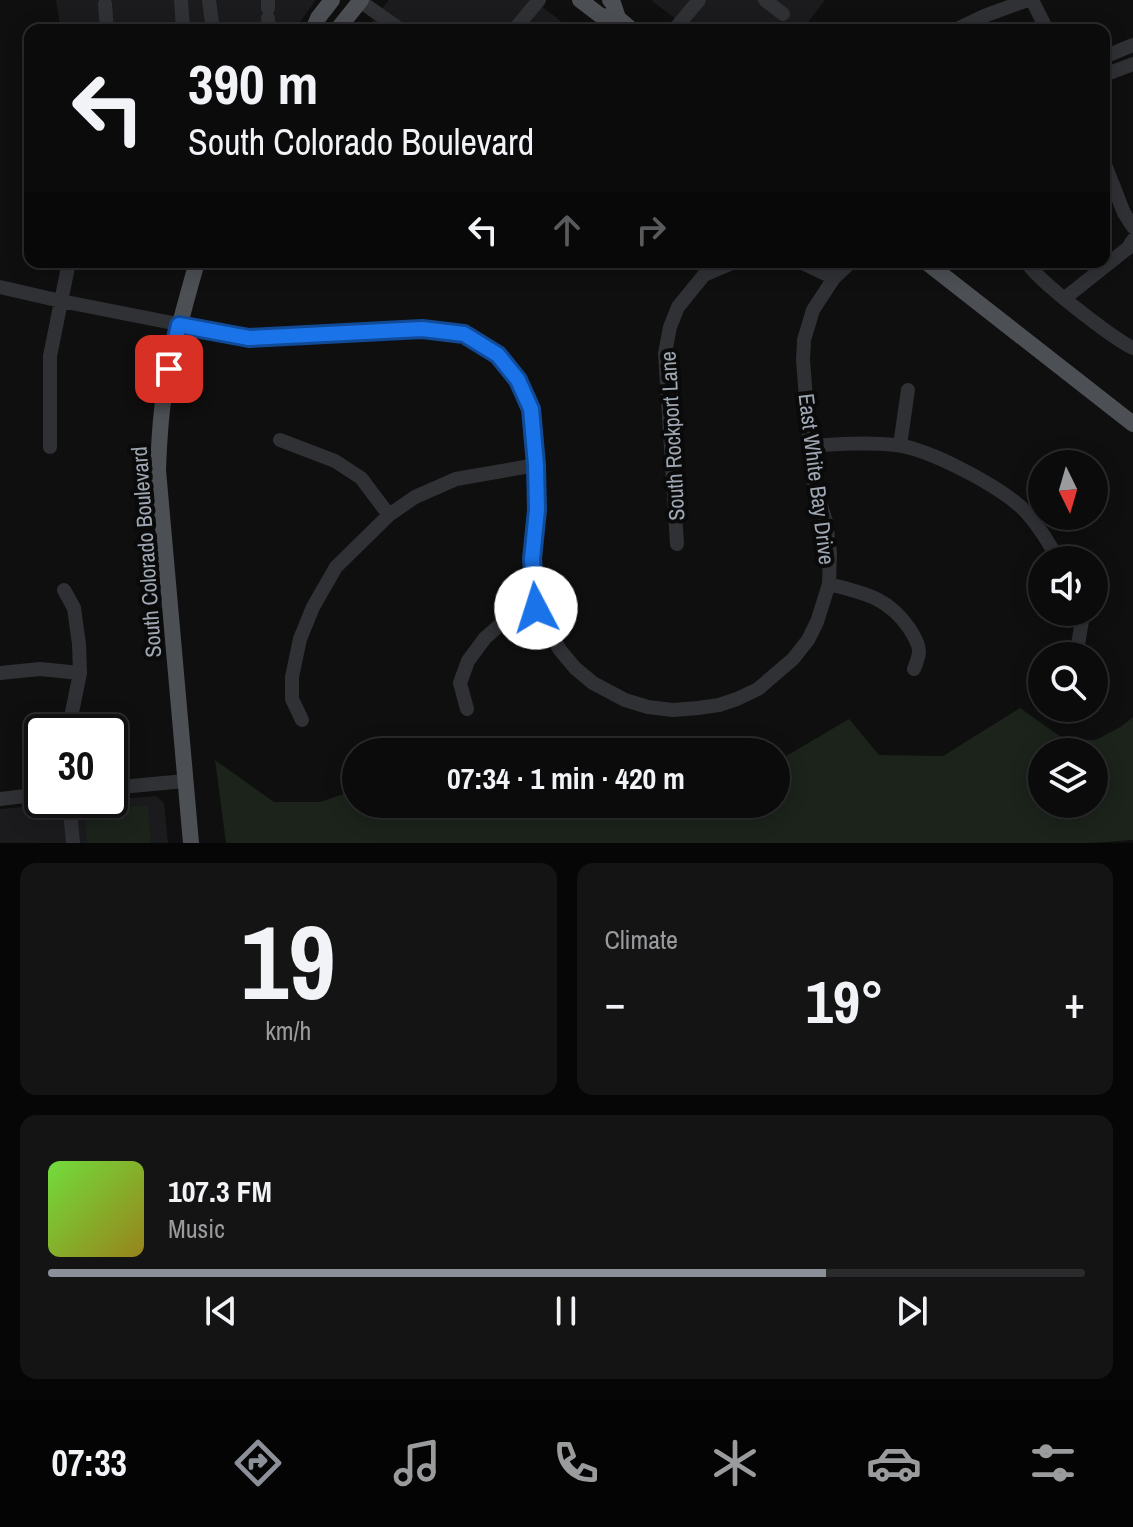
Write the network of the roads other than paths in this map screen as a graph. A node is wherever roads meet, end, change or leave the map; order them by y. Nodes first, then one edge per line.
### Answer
1 (181, 0) edge
2 (209, 0) edge
3 (539, 0) edge
4 (580, 0) edge
5 (610, 0) edge
6 (765, 0) edge
7 (1030, 0) edge
8 (360, 1) edge
9 (696, 1) edge
10 (325, 2) edge
11 (105, 4) dead end
12 (783, 14) dead end
13 (618, 18) junction
14 (107, 24) edge
15 (183, 24) edge
16 (212, 24) edge
17 (316, 24) edge
18 (342, 24) edge
19 (393, 24) edge
20 (519, 24) edge
21 (625, 24) edge
22 (679, 24) edge
23 (967, 24) edge
24 (1044, 24) edge
25 (1133, 45) edge
26 (1110, 55) edge
27 (1133, 64) edge
28 (1110, 73) edge
29 (1110, 177) edge
30 (1133, 227) edge
31 (1133, 240) edge
32 (1110, 262) edge
33 (68, 268) edge
34 (195, 268) edge
35 (720, 268) edge
36 (813, 268) edge
37 (845, 268) edge
38 (934, 268) edge
39 (1030, 268) edge
40 (1103, 268) edge
41 (834, 278) junction
42 (0, 287) edge
43 (1065, 298) junction
44 (61, 301) junction
45 (179, 325) junction
46 (1133, 348) edge
47 (908, 390) dead end
48 (1133, 424) edge
49 (280, 440) dead end
50 (900, 445) junction
51 (809, 446) junction
52 (50, 447) dead end
53 (536, 465) junction
54 (389, 515) junction
55 (677, 544) dead end
56 (1049, 546) edge
57 (829, 584) junction
58 (64, 590) dead end
59 (536, 608) junction
60 (914, 669) dead end
61 (0, 673) edge
62 (80, 673) junction
63 (467, 709) dead end
64 (72, 714) edge
65 (302, 720) dead end
66 (185, 781) junction
67 (128, 786) edge
68 (24, 796) edge
69 (0, 799) edge
70 (71, 818) edge
71 (73, 843) edge
72 (191, 843) edge

1 - 15 street
2 - 16 street
3 - 20 street
4 - 13 main road
5 - 13 main road
6 - 12 street
7 - 23 street
7 - 24 street
8 - 18 main road
8 - 19 street
9 - 22 street
10 - 17 main road
11 - 14 street
13 - 21 main road
25 - 26 street
27 - 28 street
29 - 30 street
31 - 32 street
33 - 44 street
34 - 45 main road, South Colorado Boulevard
35 - 55 street, South Rockport Lane
36 - 41 street
37 - 41 street, East White Bay Drive
38 - 48 main road
39 - 43 street
40 - 43 street
41 - 51 street, East White Bay Drive
42 - 44 street, East White Bay Drive
43 - 46 street
44 - 45 street, East White Bay Drive
44 - 52 street
45 - 53 street, East White Bay Drive
45 - 66 main road, South Colorado Boulevard
47 - 50 street
49 - 54 street
50 - 51 street
50 - 56 street
51 - 57 street, East White Bay Drive
53 - 54 street
53 - 59 street, East White Bay Drive
54 - 65 street
57 - 59 street, East White Bay Drive
57 - 60 street
58 - 62 street
59 - 63 street
61 - 62 street
62 - 64 street
66 - 67 street
66 - 72 main road, South Colorado Boulevard
68 - 69 street
70 - 71 street

